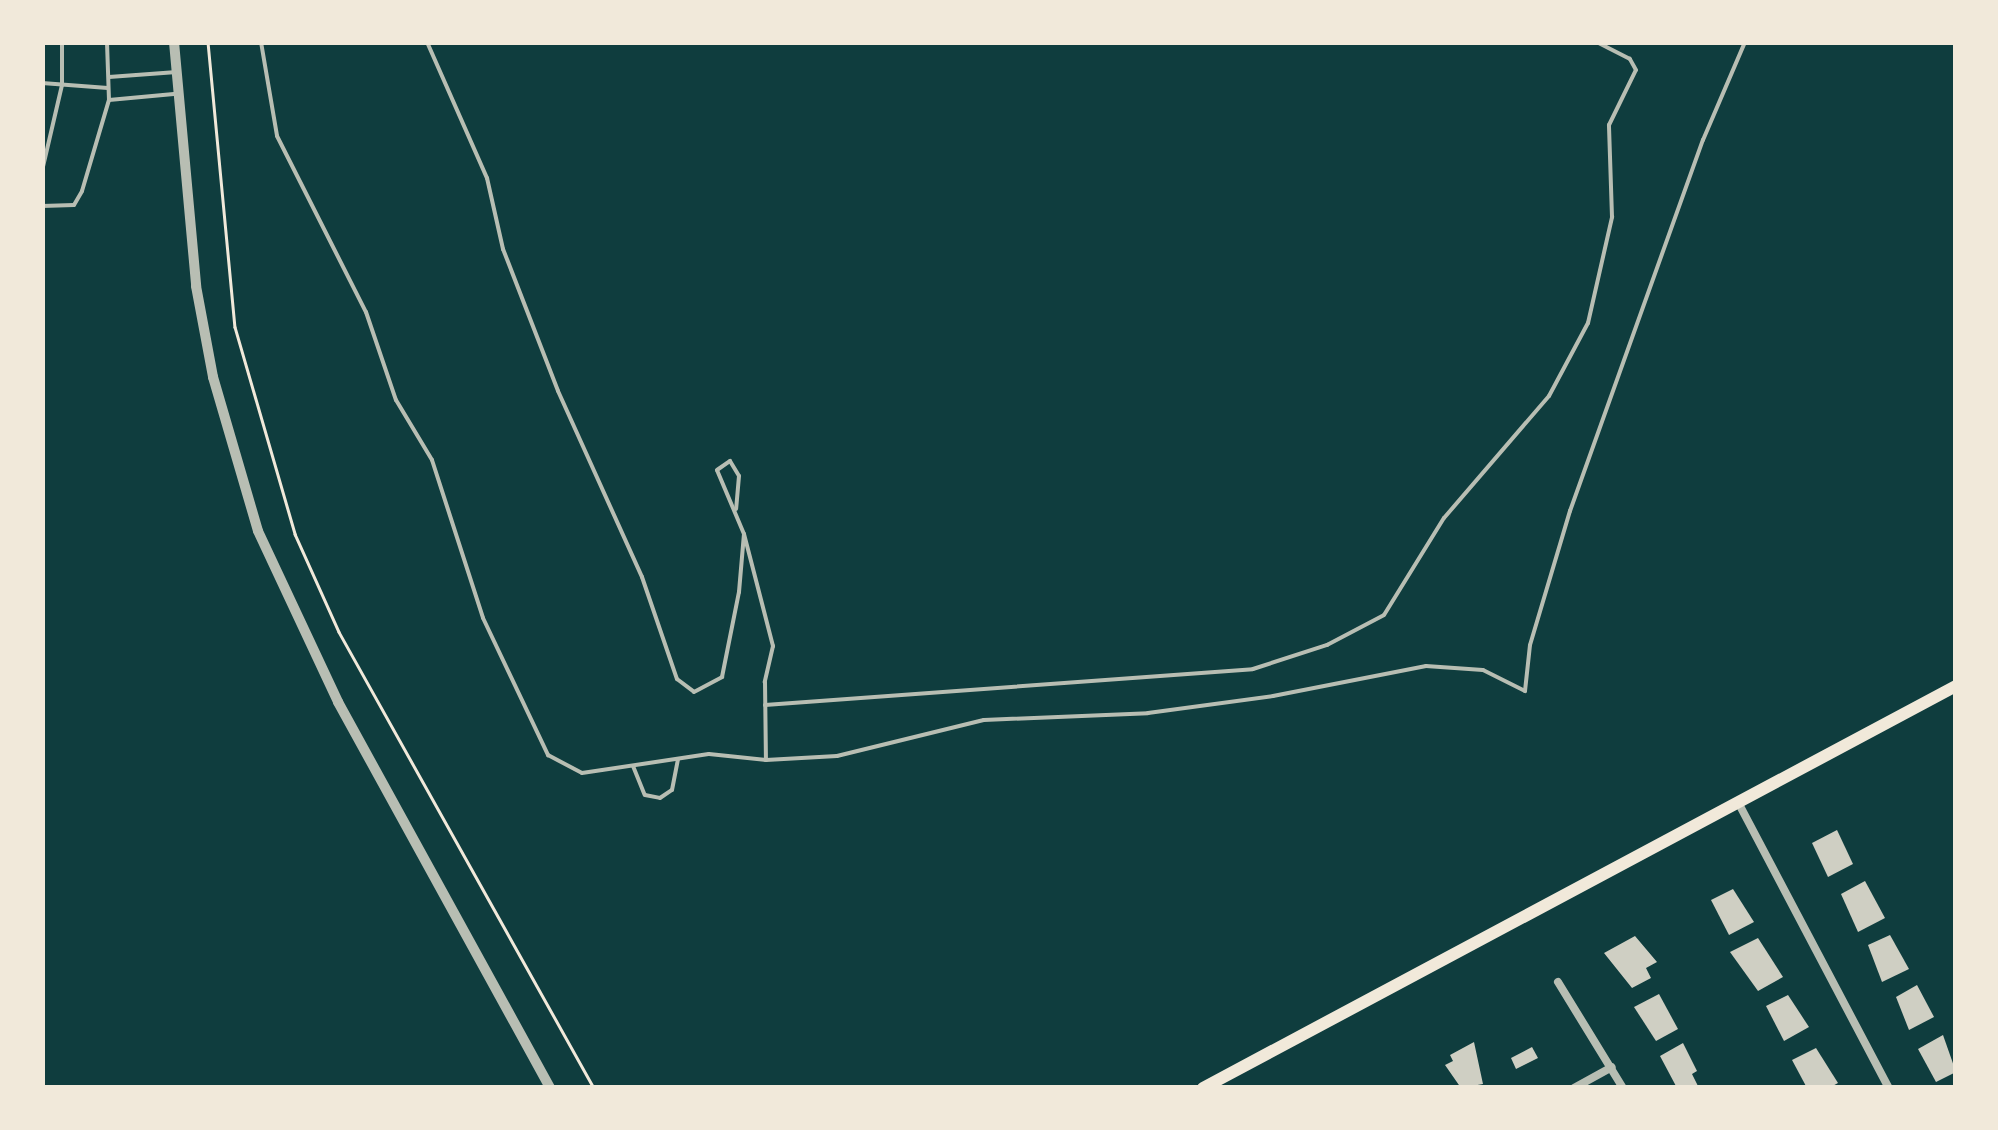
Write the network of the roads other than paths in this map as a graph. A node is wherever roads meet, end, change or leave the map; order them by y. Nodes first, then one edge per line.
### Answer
1 (62, 42) edge
2 (107, 42) edge
3 (174, 42) edge
4 (261, 42) edge
5 (428, 42) edge
6 (1596, 42) edge
7 (1745, 42) edge
8 (176, 72) junction
9 (108, 77) junction
10 (42, 83) edge
11 (62, 85) junction
12 (109, 88) junction
13 (178, 93) junction
14 (109, 100) junction
15 (42, 171) edge
16 (42, 206) edge
17 (736, 509) junction
18 (744, 534) junction
19 (1956, 686) edge
20 (765, 705) junction
21 (678, 760) junction
22 (766, 760) junction
23 (634, 766) junction
24 (1739, 804) junction
25 (1558, 982) dead end
26 (1612, 1068) junction
27 (550, 1088) edge
28 (1203, 1088) edge
29 (1574, 1088) edge
30 (1623, 1088) edge
31 (1889, 1088) edge

1 - 11 lane
2 - 9 lane
3 - 8 street
4 - 23 lane
5 - 18 lane
6 - 20 lane
7 - 22 lane
8 - 9 lane
8 - 13 street
9 - 12 lane
10 - 11 lane
11 - 12 lane
11 - 15 lane
12 - 14 lane
13 - 14 lane
13 - 27 street
14 - 16 lane
17 - 17 lane
17 - 18 lane
18 - 20 lane
19 - 24 main road
20 - 22 lane
21 - 22 lane
21 - 23 lane
21 - 23 lane
24 - 28 main road
24 - 31 street
25 - 26 street
26 - 29 street
26 - 30 street

